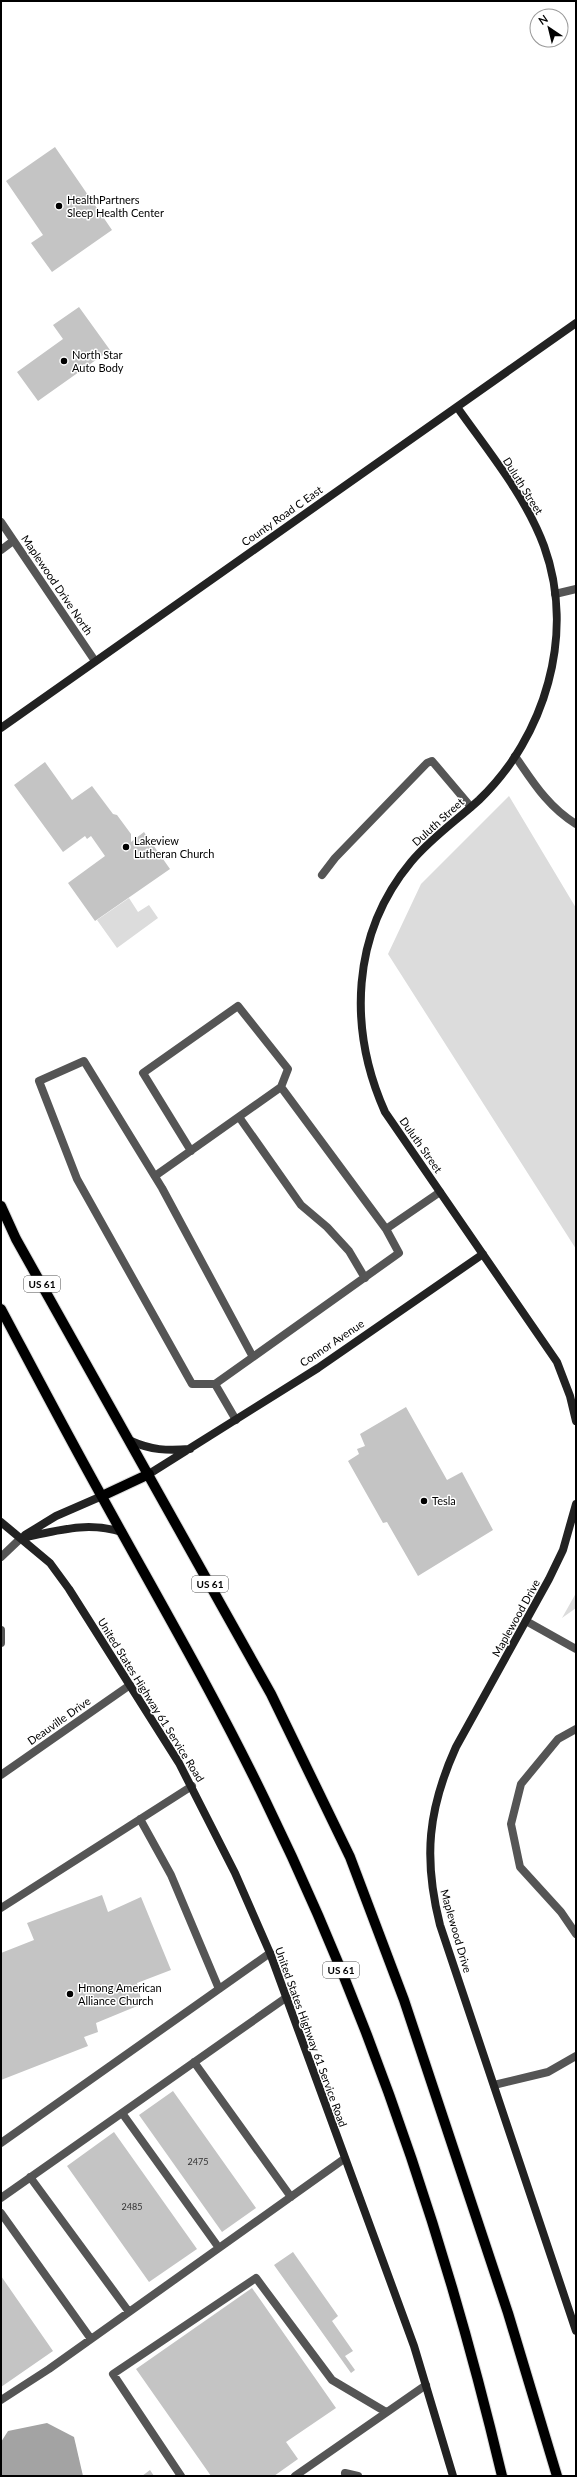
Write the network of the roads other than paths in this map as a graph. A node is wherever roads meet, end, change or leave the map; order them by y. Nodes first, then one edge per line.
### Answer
1 (576, 323) edge
2 (457, 407) junction
3 (1, 522) edge
4 (13, 540) junction
5 (1, 550) edge
6 (576, 589) edge
7 (555, 594) junction
8 (95, 661) junction
9 (1, 728) edge
10 (515, 756) junction
11 (471, 807) junction
12 (576, 824) edge
13 (322, 875) dead end
14 (281, 1087) junction
15 (239, 1117) junction
16 (191, 1151) junction
17 (155, 1176) junction
18 (440, 1192) junction
19 (1, 1206) edge
20 (386, 1229) junction
21 (483, 1254) junction
22 (364, 1278) junction
23 (1, 1309) edge
24 (253, 1357) junction
25 (215, 1384) junction
26 (236, 1420) junction
27 (576, 1421) edge
28 (131, 1441) junction
29 (192, 1448) junction
30 (149, 1474) junction
31 (102, 1496) junction
32 (576, 1504) edge
33 (1, 1522) edge
34 (122, 1532) junction
35 (21, 1538) junction
36 (1, 1557) edge
37 (526, 1621) junction
38 (1, 1630) edge
39 (1, 1643) edge
40 (576, 1649) edge
41 (130, 1685) junction
42 (576, 1728) edge
43 (1, 1775) edge
44 (192, 1786) junction
45 (140, 1819) junction
46 (1, 1908) edge
47 (576, 1934) edge
48 (270, 1953) junction
49 (219, 1989) junction
50 (287, 1997) junction
51 (576, 2056) edge
52 (194, 2062) junction
53 (494, 2085) junction
54 (122, 2113) junction
55 (1, 2143) edge
56 (344, 2159) junction
57 (30, 2178) junction
58 (291, 2197) junction
59 (1, 2198) edge
60 (1, 2213) edge
61 (219, 2248) junction
62 (129, 2312) junction
63 (576, 2332) edge
64 (91, 2339) junction
65 (426, 2385) junction
66 (1, 2400) edge
67 (386, 2412) junction
68 (345, 2474) dead end
69 (181, 2476) edge
70 (295, 2476) edge
71 (358, 2476) edge
72 (453, 2476) edge
73 (502, 2476) edge
74 (557, 2476) edge

1 - 2 street, County Road C East
2 - 7 street, Duluth Street
2 - 8 street, County Road C East
3 - 4 street, Maplewood Drive North
4 - 5 street
4 - 8 street, Maplewood Drive North
6 - 7 street
7 - 10 street, Duluth Street
8 - 9 street, County Road C East
10 - 11 street, Duluth Street
10 - 12 street
11 - 13 street
11 - 18 street, Duluth Street
14 - 15 street
14 - 16 street
14 - 20 street
15 - 16 street
15 - 22 street
16 - 17 street
17 - 24 street
17 - 25 street
18 - 20 street
18 - 21 street, Duluth Street
19 - 28 main road, US 61
20 - 22 street
21 - 26 street, Connor Avenue
21 - 27 street
22 - 24 street
23 - 31 main road, US 61
24 - 25 street
25 - 26 street
26 - 29 street, Connor Avenue
28 - 29 street, Connor Avenue
28 - 30 main road, US 61
29 - 30 street, Connor Avenue
30 - 31 main road, Connor Avenue
30 - 74 main road, US 61
31 - 34 main road, US 61
31 - 35 street
32 - 37 street, Maplewood Drive
33 - 35 street, United States Highway 61 Service Road
34 - 35 street
34 - 73 main road, US 61
35 - 36 street
35 - 41 street, United States Highway 61 Service Road
37 - 40 street
37 - 53 street, Maplewood Drive
38 - 39 street
41 - 43 street, Deauville Drive
41 - 44 street, United States Highway 61 Service Road
42 - 47 street
44 - 45 street
44 - 48 street, United States Highway 61 Service Road
45 - 46 street
45 - 49 street
48 - 49 street
48 - 50 street, United States Highway 61 Service Road
49 - 55 street
50 - 52 street
50 - 56 street, United States Highway 61 Service Road
51 - 53 street
52 - 54 street
52 - 58 street
53 - 63 street, Maplewood Drive
54 - 57 street
54 - 61 street
56 - 58 street
56 - 65 street, United States Highway 61 Service Road
57 - 59 street
57 - 62 street
58 - 61 street
60 - 64 street
61 - 62 street
62 - 64 street
64 - 66 street
65 - 67 street
65 - 72 street, United States Highway 61 Service Road
67 - 69 street
67 - 70 street
68 - 71 street

